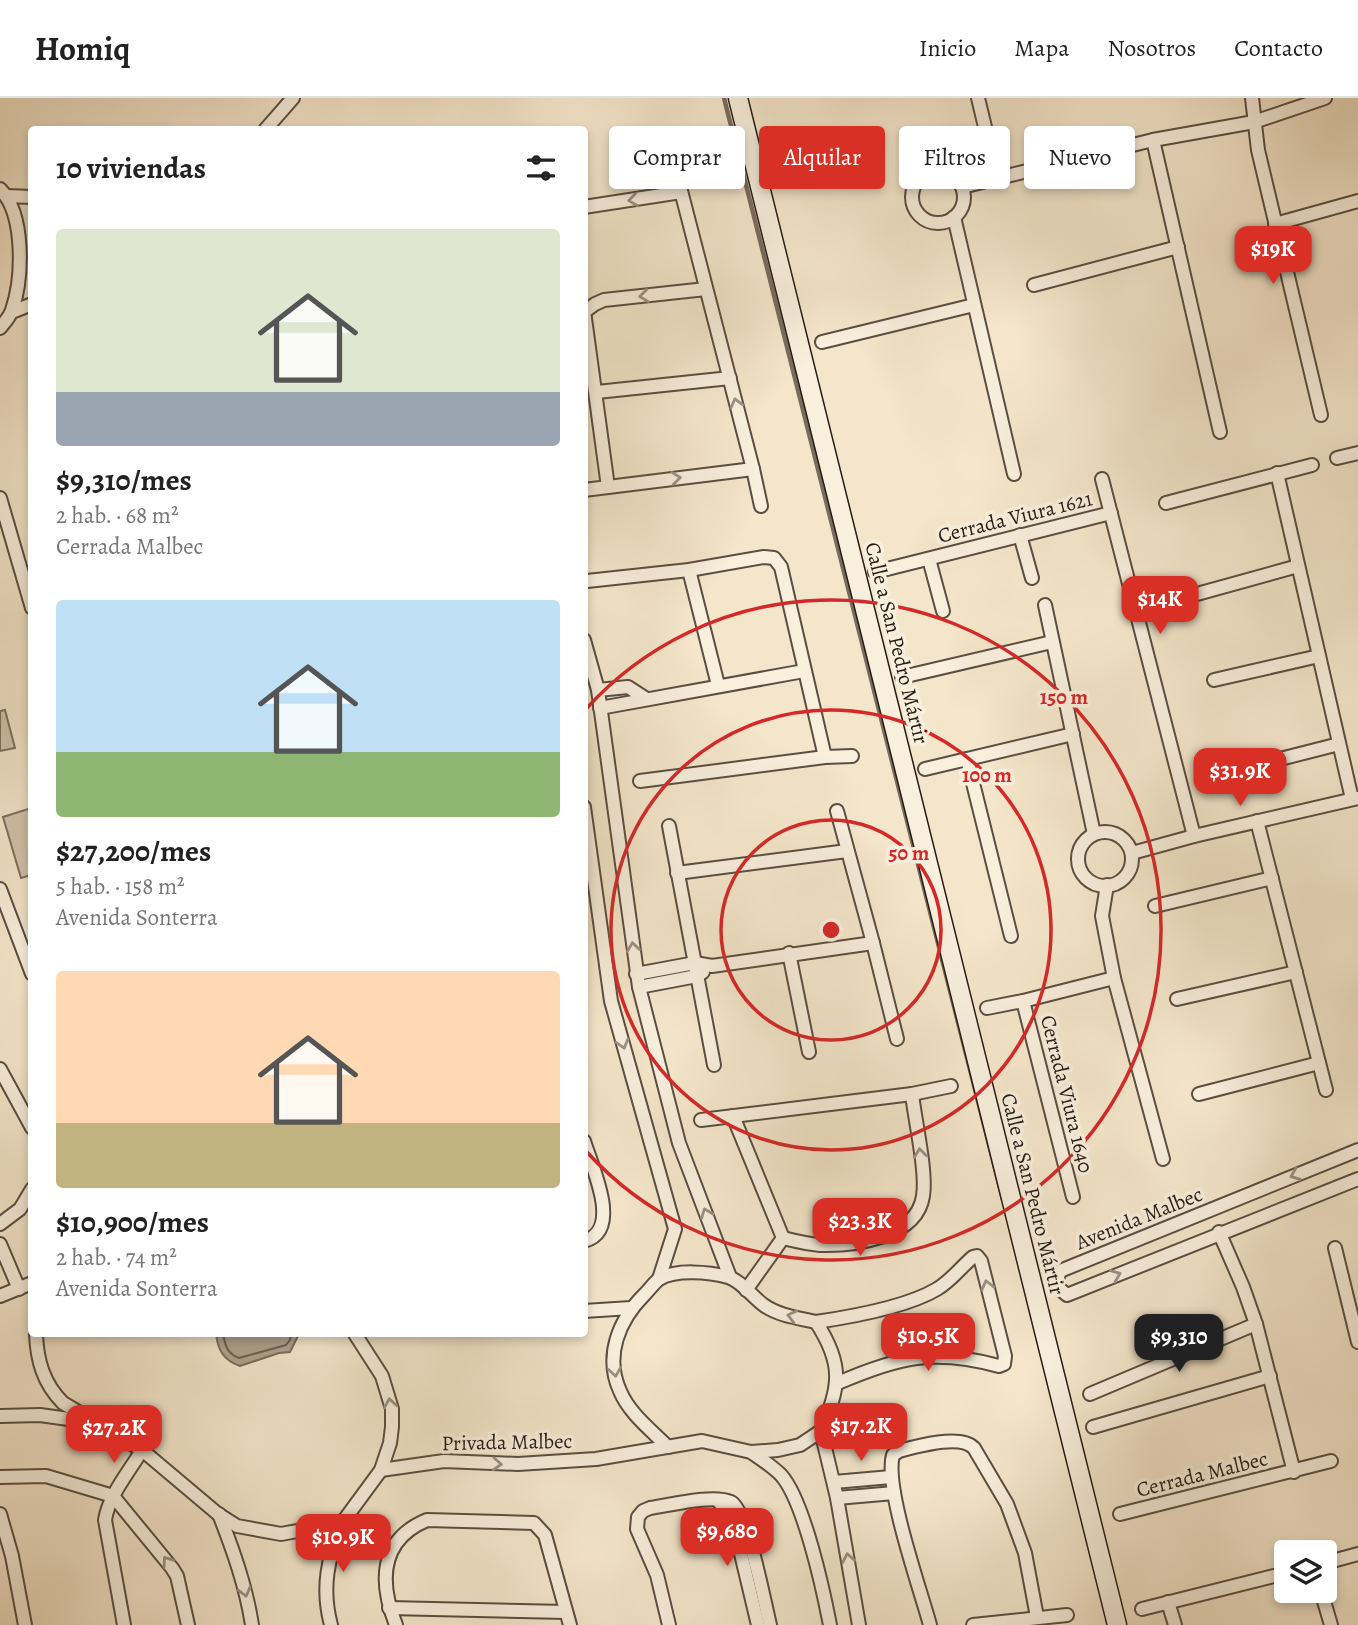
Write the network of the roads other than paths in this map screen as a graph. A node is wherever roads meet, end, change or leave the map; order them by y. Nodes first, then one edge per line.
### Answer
1 (293, 98) edge
2 (738, 98) edge
3 (978, 98) edge
4 (1252, 98) edge
5 (1325, 98) edge
6 (1254, 122) junction
7 (268, 126) edge
8 (985, 126) edge
9 (1153, 140) junction
10 (1010, 177) edge
11 (680, 189) edge
12 (914, 189) edge
13 (962, 189) edge
14 (3, 192) edge
15 (681, 192) junction
16 (28, 196) edge
17 (1358, 201) edge
18 (588, 205) edge
19 (954, 217) junction
20 (1275, 224) junction
21 (1178, 247) junction
22 (1034, 285) dead end
23 (706, 289) junction
24 (974, 305) junction
25 (28, 306) edge
26 (588, 309) edge
27 (12, 312) junction
28 (0, 328) edge
29 (822, 342) dead end
30 (588, 344) edge
31 (730, 378) junction
32 (597, 392) junction
33 (1321, 415) dead end
34 (1220, 432) dead end
35 (1358, 453) edge
36 (1337, 458) dead end
37 (1312, 465) dead end
38 (753, 469) junction
39 (1277, 473) junction
40 (1014, 474) dead end
41 (1102, 479) dead end
42 (608, 487) junction
43 (588, 490) edge
44 (0, 498) edge
45 (1166, 503) dead end
46 (761, 506) dead end
47 (1111, 513) junction
48 (1020, 535) junction
49 (929, 559) junction
50 (1298, 566) junction
51 (689, 570) junction
52 (875, 572) dead end
53 (1032, 578) dead end
54 (588, 581) edge
55 (28, 594) edge
56 (1197, 594) dead end
57 (1045, 605) dead end
58 (943, 611) dead end
59 (1052, 642) junction
60 (588, 654) edge
61 (1319, 656) junction
62 (804, 671) junction
63 (902, 677) dead end
64 (1214, 680) dead end
65 (718, 685) junction
66 (598, 690) junction
67 (645, 698) junction
68 (600, 708) junction
69 (1073, 734) junction
70 (1339, 744) junction
71 (852, 756) dead end
72 (825, 757) junction
73 (967, 759) junction
74 (925, 769) dead end
75 (1233, 771) dead end
76 (640, 781) dead end
77 (1355, 799) edge
78 (837, 811) dead end
79 (1257, 821) junction
80 (669, 827) dead end
81 (1094, 834) junction
82 (588, 836) edge
83 (1194, 836) junction
84 (847, 851) junction
85 (1132, 853) junction
86 (677, 873) junction
87 (1272, 878) junction
88 (1107, 886) junction
89 (0, 889) edge
90 (1155, 906) dead end
91 (1011, 936) dead end
92 (873, 943) junction
93 (789, 953) junction
94 (28, 963) edge
95 (696, 969) junction
96 (1296, 972) junction
97 (1114, 978) junction
98 (638, 981) junction
99 (1177, 999) dead end
100 (1023, 1001) junction
101 (987, 1008) dead end
102 (897, 1039) dead end
103 (809, 1052) dead end
104 (1319, 1063) junction
105 (714, 1065) dead end
106 (0, 1069) edge
107 (951, 1086) dead end
108 (1326, 1090) dead end
109 (912, 1094) junction
110 (1199, 1094) dead end
111 (733, 1116) junction
112 (701, 1120) dead end
113 (28, 1121) edge
114 (1358, 1150) edge
115 (588, 1156) edge
116 (1163, 1159) dead end
117 (1358, 1179) edge
118 (28, 1196) edge
119 (1073, 1197) dead end
120 (0, 1224) edge
121 (1219, 1232) junction
122 (782, 1238) junction
123 (588, 1240) edge
124 (0, 1244) edge
125 (1335, 1248) dead end
126 (730, 1277) junction
127 (659, 1279) junction
128 (28, 1285) edge
129 (19, 1289) junction
130 (1351, 1289) edge
131 (746, 1290) junction
132 (0, 1296) edge
133 (631, 1308) junction
134 (588, 1311) edge
135 (816, 1322) junction
136 (1256, 1324) junction
137 (36, 1337) edge
138 (357, 1337) edge
139 (1358, 1342) edge
140 (1270, 1376) junction
141 (838, 1383) junction
142 (1090, 1394) dead end
143 (0, 1416) edge
144 (93, 1422) junction
145 (1093, 1427) dead end
146 (821, 1431) junction
147 (668, 1447) junction
148 (142, 1450) junction
149 (751, 1452) junction
150 (1331, 1461) dead end
151 (381, 1470) junction
152 (1294, 1472) junction
153 (0, 1477) edge
154 (891, 1477) junction
155 (834, 1482) junction
156 (894, 1493) junction
157 (113, 1496) junction
158 (837, 1498) junction
159 (717, 1499) junction
160 (0, 1514) edge
161 (218, 1514) junction
162 (1120, 1514) dead end
163 (342, 1523) junction
164 (1358, 1554) edge
165 (1337, 1560) edge
166 (1274, 1576) edge
167 (1168, 1602) junction
168 (1325, 1603) edge
169 (389, 1608) junction
170 (1142, 1609) dead end
171 (566, 1612) junction
172 (1067, 1615) dead end
173 (1037, 1617) junction
174 (25, 1625) edge
175 (124, 1625) edge
176 (188, 1625) edge
177 (252, 1625) edge
178 (331, 1625) edge
179 (396, 1625) edge
180 (570, 1625) edge
181 (669, 1625) edge
182 (758, 1625) edge
183 (770, 1625) edge
184 (830, 1625) edge
185 (859, 1625) edge
186 (930, 1625) edge
187 (973, 1625) edge
188 (1117, 1625) edge
189 (1175, 1625) edge
190 (1331, 1625) edge

1 - 7 street
2 - 188 main road, Calle a San Pedro Mártir
3 - 8 street
4 - 6 street
5 - 6 street
6 - 9 street
6 - 20 street
9 - 10 street
9 - 21 street
11 - 15 street
12 - 19 street
13 - 19 street
14 - 16 street
14 - 27 street
15 -> 18 street
15 - 23 street
17 - 20 street
19 - 24 street
20 - 33 street
21 - 22 street
21 - 34 street
23 -> 26 street
23 - 31 street
24 - 29 street
24 - 40 street
25 - 27 street
27 - 28 street
30 - 32 street
31 - 32 street
38 -> 31 street
32 - 42 street
35 - 36 street
37 - 39 street
42 -> 38 street
38 - 46 street
39 - 45 street
39 - 50 street
41 - 47 street, Cerrada Viura 1621
42 - 43 street
44 - 55 street
47 - 48 street, Cerrada Viura 1621
47 - 83 street, Cerrada Viura 1621
48 - 49 street, Cerrada Viura 1621
48 - 53 street
49 - 52 street, Cerrada Viura 1621
49 - 58 street, Cerrada Viura 1621
50 - 56 street
50 - 61 street
51 - 54 street
51 - 62 street
51 - 65 street
57 - 59 street
59 - 63 street
59 - 69 street
60 - 66 street
61 - 64 street
61 - 70 street
62 - 65 street
62 - 72 street
65 - 67 street
66 - 67 street
66 - 68 street
67 - 68 street
98 -> 68 street
69 - 73 street
69 - 81 street
70 - 75 street
70 - 77 street
71 - 72 street
72 - 76 street
73 - 74 street
73 - 91 street
77 - 79 street
78 - 84 street
79 - 83 street
79 - 87 street
80 - 86 street
81 - 85 street
81 - 88 street
82 -> 127 street
83 - 85 street
84 - 86 street
84 - 92 street
85 - 88 street
86 - 95 street
87 - 90 street
87 - 96 street
88 - 97 street
89 - 94 street
92 - 93 street
92 - 102 street
93 - 95 street
93 - 103 street
95 - 98 street
95 - 105 street
96 - 99 street
96 - 104 street
97 - 100 street, Cerrada Viura 1640
97 - 116 street
126 -> 98 street
100 - 101 street, Cerrada Viura 1640
100 - 119 street, Cerrada Viura 1640
104 - 108 street
104 - 110 street
106 - 113 street
107 - 109 street
109 - 111 street
122 -> 109 street
111 - 112 street
111 - 122 street
114 -> 121 street, Avenida Malbec
115 - 123 street
117 - 121 street, Avenida Malbec
118 - 120 street
121 - 136 street, Cerrada Malbec
122 - 131 street
124 - 129 street
125 - 130 street
126 - 127 street
126 - 131 street
127 - 133 street
128 - 129 street
129 - 132 street
130 - 139 street
135 -> 131 street
133 - 134 street
133 -> 147 street
135 - 141 street
141 -> 135 street
136 - 140 street, Cerrada Malbec
136 - 142 street
137 - 144 street
151 -> 138 street
140 - 145 street
140 - 152 street, Cerrada Malbec
141 - 146 street
143 - 144 street
144 - 148 street
146 - 149 street, Privada Malbec
146 - 155 street
147 - 149 street, Privada Malbec
151 -> 147 street, Privada Malbec
148 - 157 street
148 - 161 street
149 - 184 street
150 - 152 street, Cerrada Malbec
151 - 163 street
152 - 162 street, Cerrada Malbec
153 - 157 street
154 - 155 street
154 - 156 street
154 - 173 street
155 - 158 street
156 - 158 street
156 - 186 street
157 - 175 street
176 -> 157 street
185 -> 158 street
159 - 181 street
159 - 182 street
159 - 183 street
160 - 174 street
161 - 163 street
161 -> 177 street
163 - 178 street
164 - 165 street
166 - 167 street
167 - 170 street
167 - 189 street
168 - 190 street
169 - 171 street
169 - 171 street
169 - 179 street
171 - 180 street
172 - 173 street
173 - 187 street

